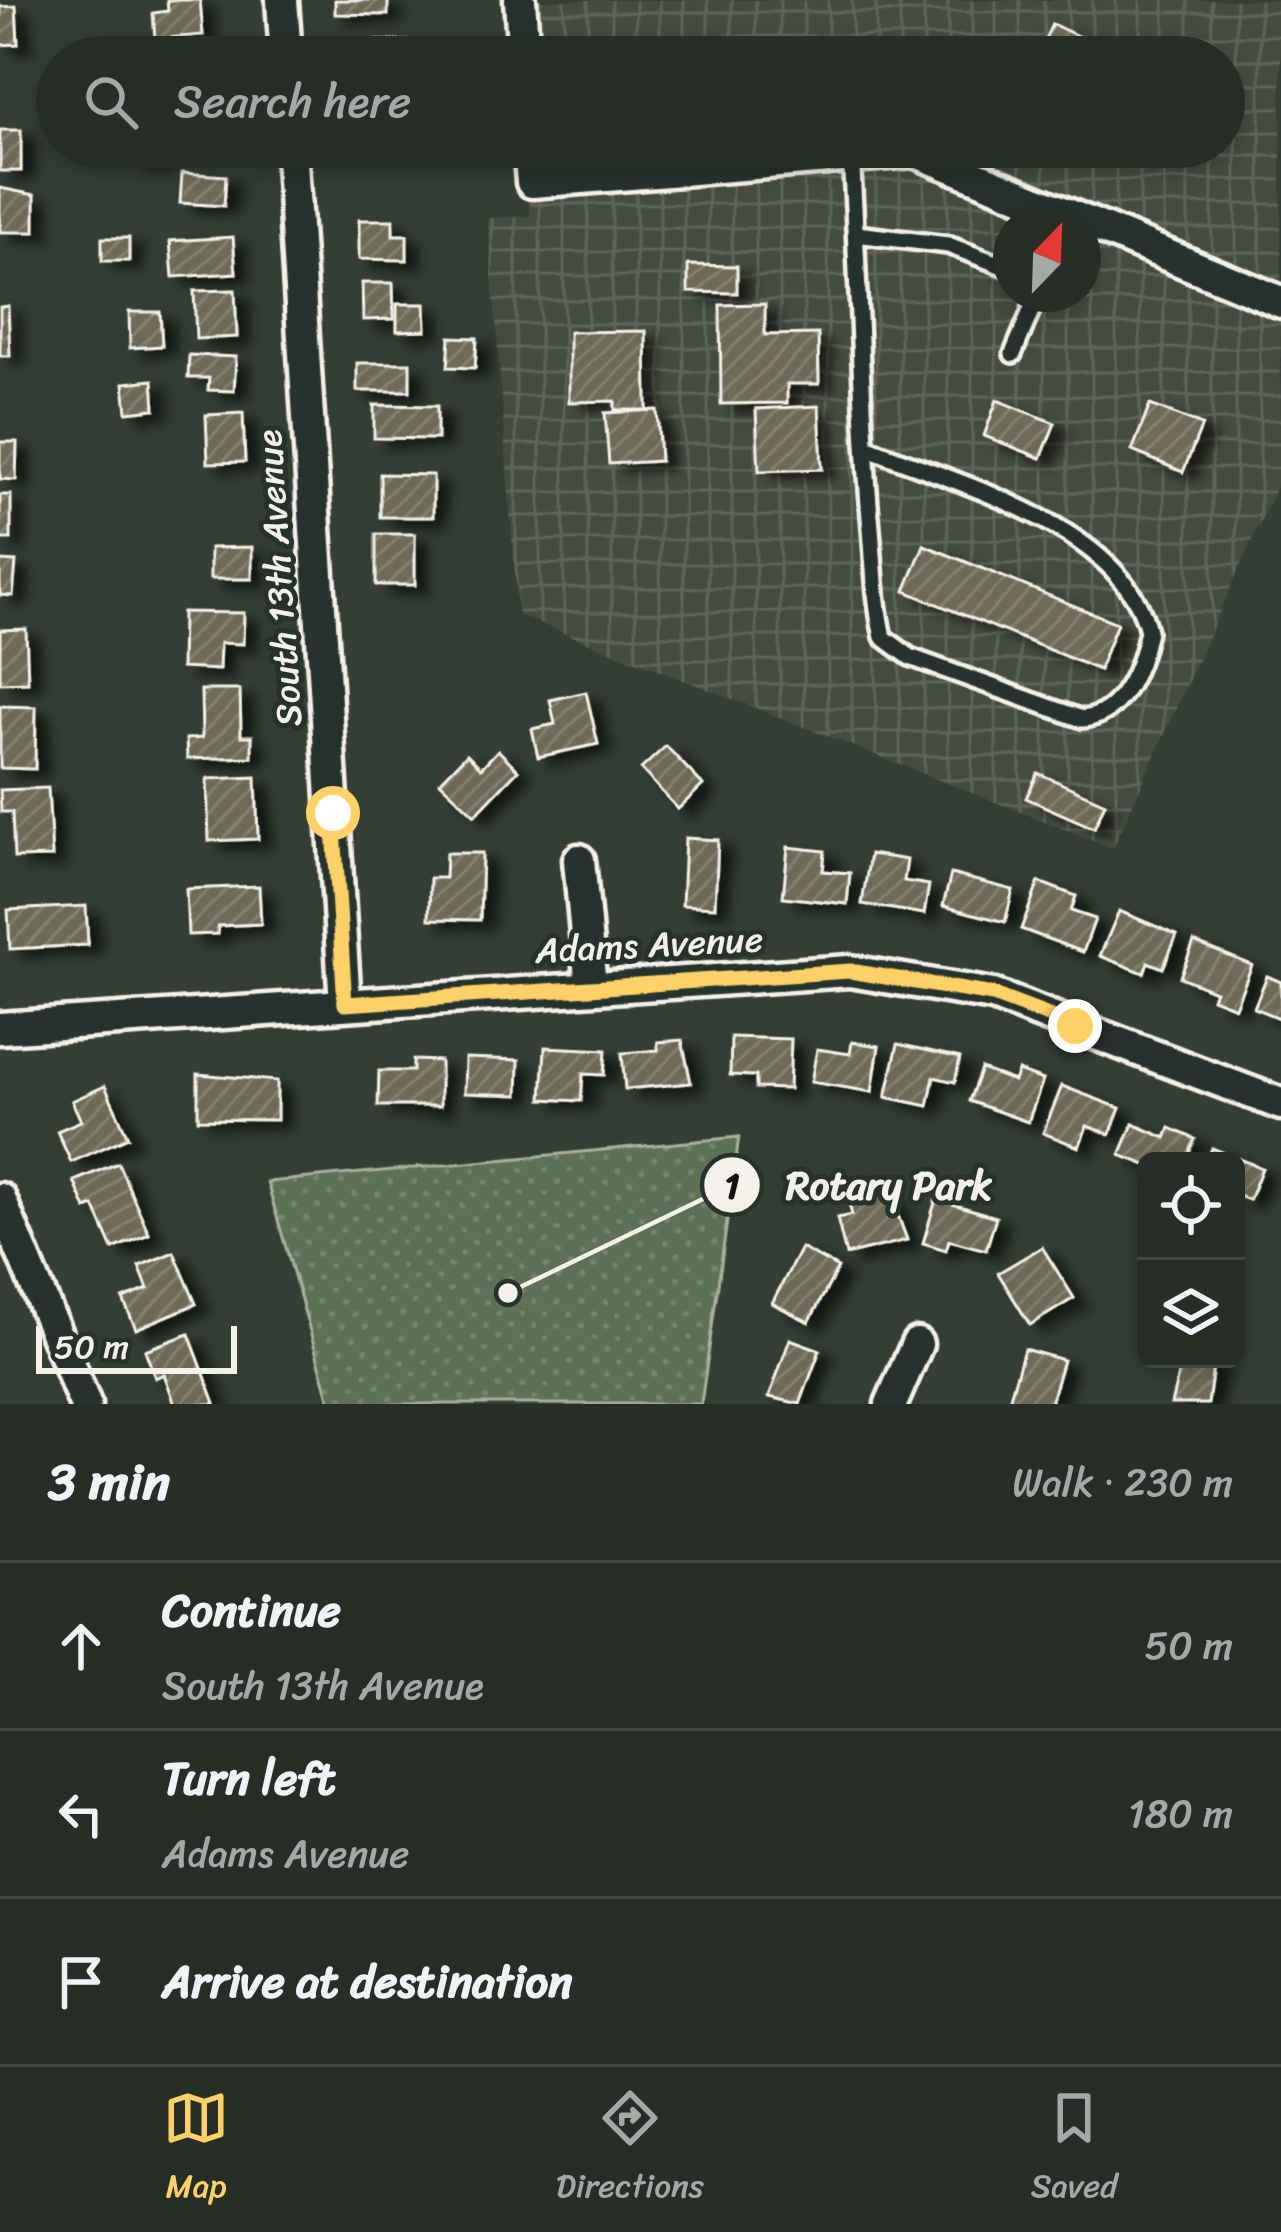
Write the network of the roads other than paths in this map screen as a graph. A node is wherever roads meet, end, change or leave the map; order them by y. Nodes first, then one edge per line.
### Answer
1 (282, 0) edge
2 (520, 0) edge
3 (285, 36) edge
4 (523, 36) edge
5 (292, 168) edge
6 (531, 168) edge
7 (703, 168) edge
8 (851, 168) edge
9 (955, 168) edge
10 (856, 235) junction
11 (993, 262) edge
12 (1281, 302) edge
13 (1030, 312) edge
14 (1012, 354) dead end
15 (866, 447) junction
16 (579, 860) dead end
17 (591, 987) junction
18 (345, 1004) junction
19 (0, 1028) edge
20 (1281, 1105) edge
21 (0, 1199) edge
22 (917, 1344) dead end
23 (85, 1404) edge
24 (891, 1404) edge

1 - 3 street
2 - 4 street
5 - 18 street, South 13th Avenue
6 - 7 street
8 - 10 lane
9 - 12 street
10 - 11 lane
10 - 15 lane
13 - 14 lane
15 - 15 lane
16 - 17 street
17 - 18 street, Adams Avenue
17 - 20 street, Adams Avenue
18 - 19 street, Adams Avenue
21 - 23 street
22 - 24 street

